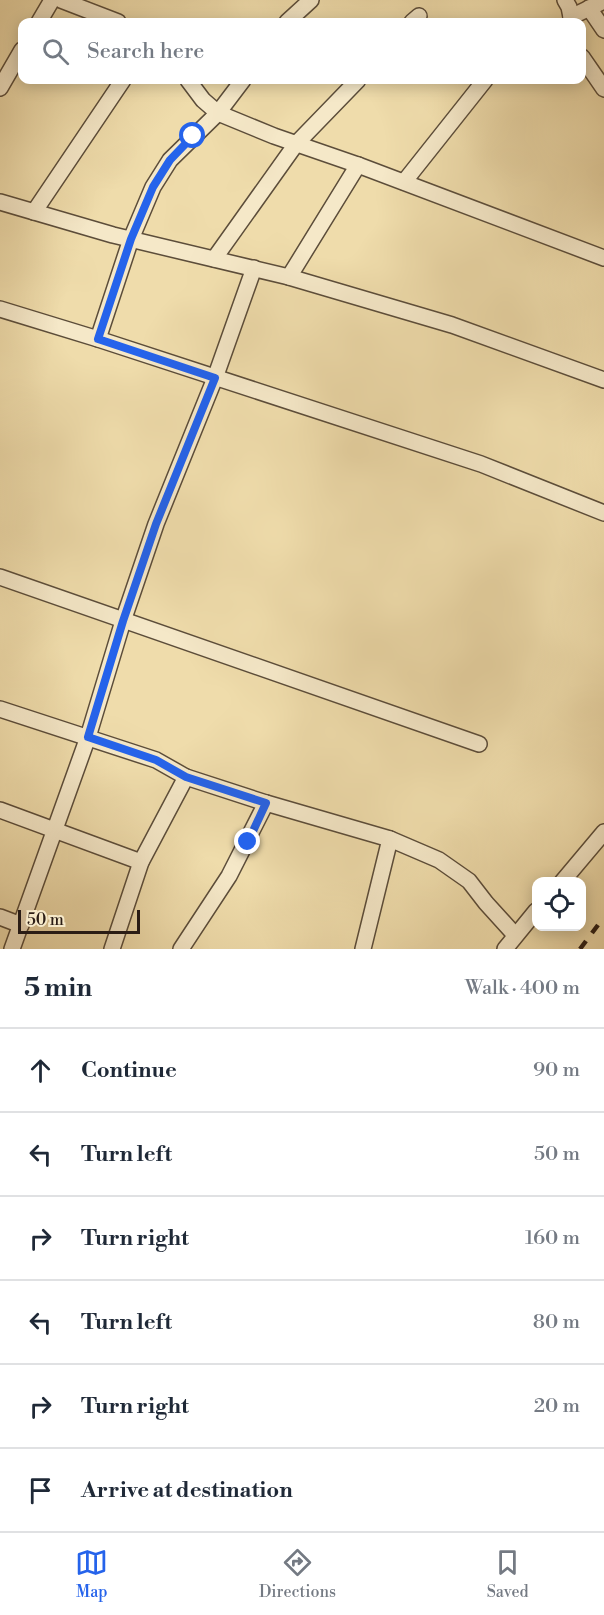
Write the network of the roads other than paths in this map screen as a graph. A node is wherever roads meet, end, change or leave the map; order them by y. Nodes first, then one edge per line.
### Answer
1 (52, 0) edge
2 (61, 0) edge
3 (311, 0) edge
4 (565, 0) edge
5 (604, 1) edge
6 (589, 8) junction
7 (41, 18) edge
8 (108, 18) edge
9 (291, 18) edge
10 (571, 18) edge
11 (575, 18) edge
12 (604, 30) edge
13 (18, 57) edge
14 (586, 63) edge
15 (586, 79) edge
16 (120, 84) edge
17 (191, 84) edge
18 (240, 84) edge
19 (354, 84) edge
20 (481, 84) edge
21 (0, 88) edge
22 (604, 89) edge
23 (218, 113) junction
24 (297, 144) junction
25 (358, 165) junction
26 (404, 182) junction
27 (0, 202) edge
28 (34, 212) junction
29 (131, 239) junction
30 (604, 258) edge
31 (214, 259) junction
32 (254, 268) junction
33 (289, 277) junction
34 (0, 309) edge
35 (98, 339) junction
36 (215, 378) junction
37 (604, 380) edge
38 (604, 513) edge
39 (0, 577) edge
40 (123, 621) junction
41 (0, 709) edge
42 (88, 737) junction
43 (478, 744) dead end
44 (186, 777) junction
45 (266, 803) junction
46 (0, 810) edge
47 (54, 829) junction
48 (604, 832) edge
49 (390, 839) junction
50 (141, 862) junction
51 (566, 877) edge
52 (532, 916) edge
53 (0, 917) edge
54 (21, 925) junction
55 (515, 935) junction
56 (12, 949) edge
57 (112, 949) edge
58 (180, 949) edge
59 (363, 949) edge
60 (505, 949) edge

1 - 7 street
2 - 8 street
3 - 9 street
4 - 10 street
5 - 6 street
6 - 11 street
6 - 12 street
13 - 21 street
14 - 22 street
15 - 22 street
16 - 28 street
17 - 23 street
18 - 23 street
19 - 24 street
20 - 26 street
23 - 24 street
23 - 29 street
24 - 25 street
24 - 31 street
25 - 26 street
25 - 33 street
26 - 30 street
27 - 28 street
28 - 29 street
29 - 31 street
29 - 35 street
31 - 32 street
32 - 33 street
32 - 36 street
33 - 37 street
34 - 35 street
35 - 36 street
36 - 38 street
36 - 40 street
39 - 40 street
40 - 42 street
40 - 43 street
41 - 42 street
42 - 44 street
42 - 47 street
44 - 45 street
44 - 50 street
45 - 49 street
45 - 58 street
46 - 47 street
47 - 50 street
47 - 54 street
48 - 51 street
49 - 55 street
49 - 59 street
50 - 57 street
52 - 55 street
53 - 54 street
54 - 56 street
55 - 60 street

